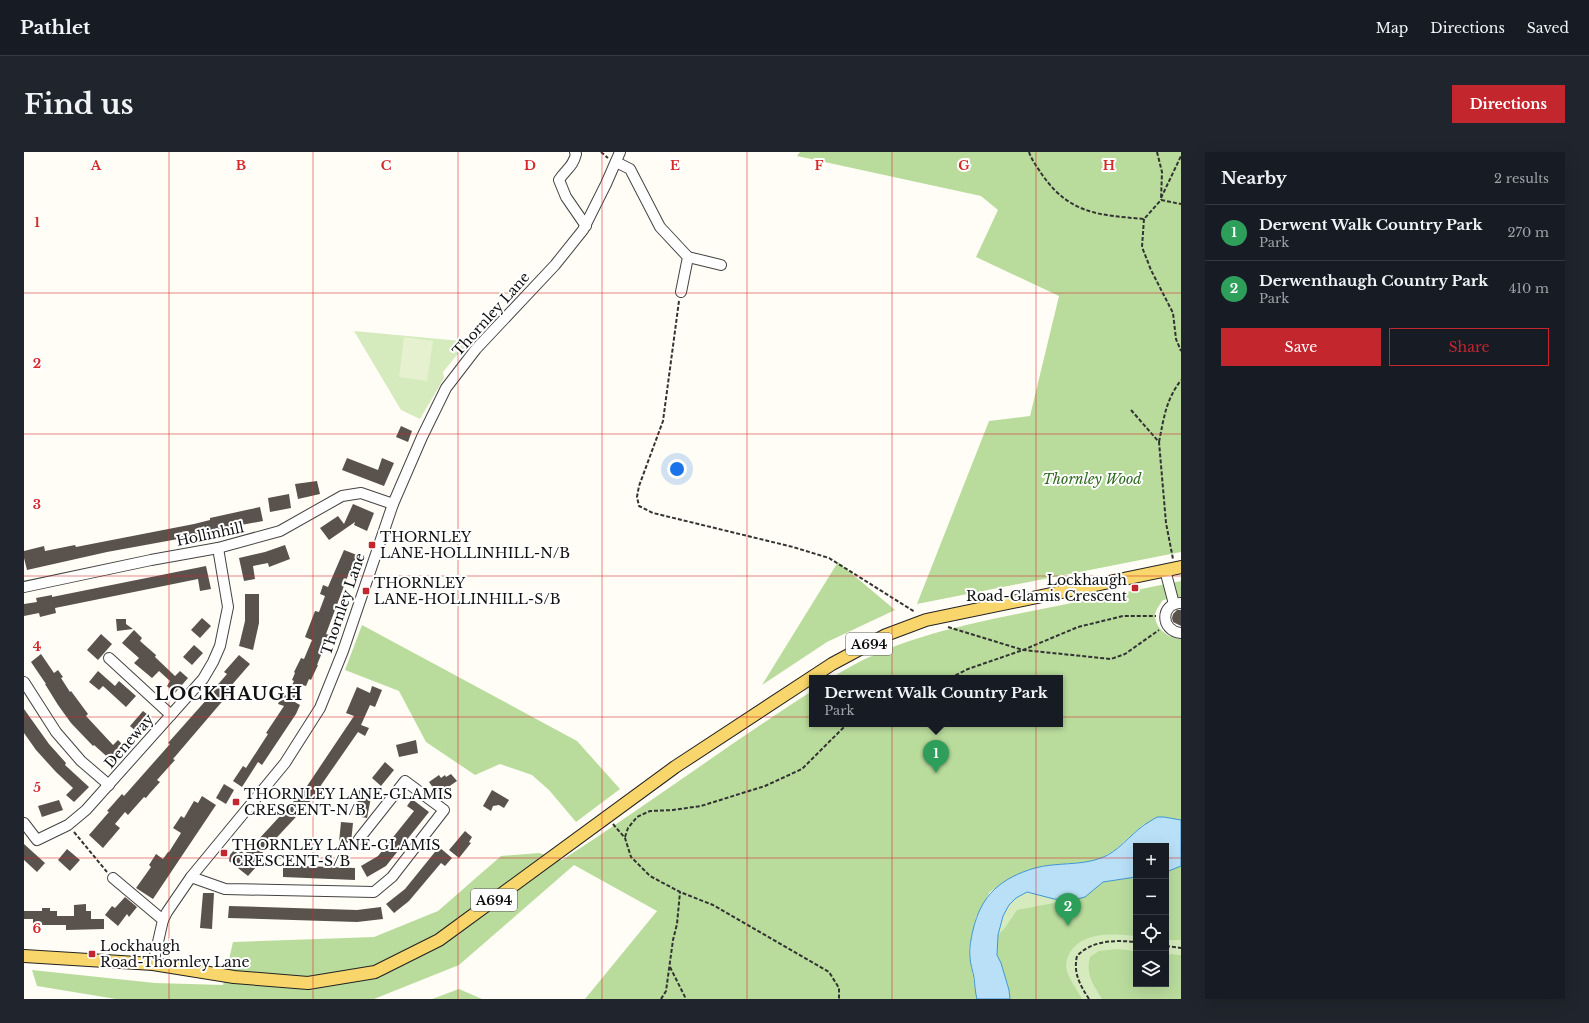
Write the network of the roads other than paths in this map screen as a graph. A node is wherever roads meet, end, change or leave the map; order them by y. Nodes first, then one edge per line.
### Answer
1 (575, 152) edge
2 (618, 157) edge
3 (586, 226) junction
4 (688, 257) junction
5 (721, 265) dead end
6 (681, 292) road end
7 (393, 504) junction
8 (218, 548) junction
9 (1181, 566) edge
10 (1165, 570) junction
11 (24, 587) edge
12 (1177, 604) edge
13 (1181, 633) edge
14 (109, 658) dead end
15 (815, 675) edge
16 (809, 679) edge
17 (24, 682) edge
18 (171, 715) junction
19 (109, 785) junction
20 (24, 823) edge
21 (359, 839) dead end
22 (191, 877) junction
23 (113, 878) road end
24 (163, 920) junction
25 (24, 956) edge
26 (153, 964) junction

1 - 3 street
2 - 3 street, Thornley Lane
2 - 4 street
3 - 7 street, Thornley Lane
4 - 5 street
4 - 6 street
7 - 8 street, Hollinhill
7 - 22 street, Thornley Lane
8 - 11 street, Hollinhill
8 - 18 street, Deneway
9 - 10 main road, A694
10 - 12 street
10 - 15 main road, A694
12 - 13 street
14 - 18 street
16 - 26 main road, A694
17 - 19 street
18 - 19 street, Deneway
19 - 20 street, Deneway
21 - 22 street
22 - 24 street, Thornley Lane
23 - 24 street
24 - 26 street, Thornley Lane
25 - 26 main road, A694

